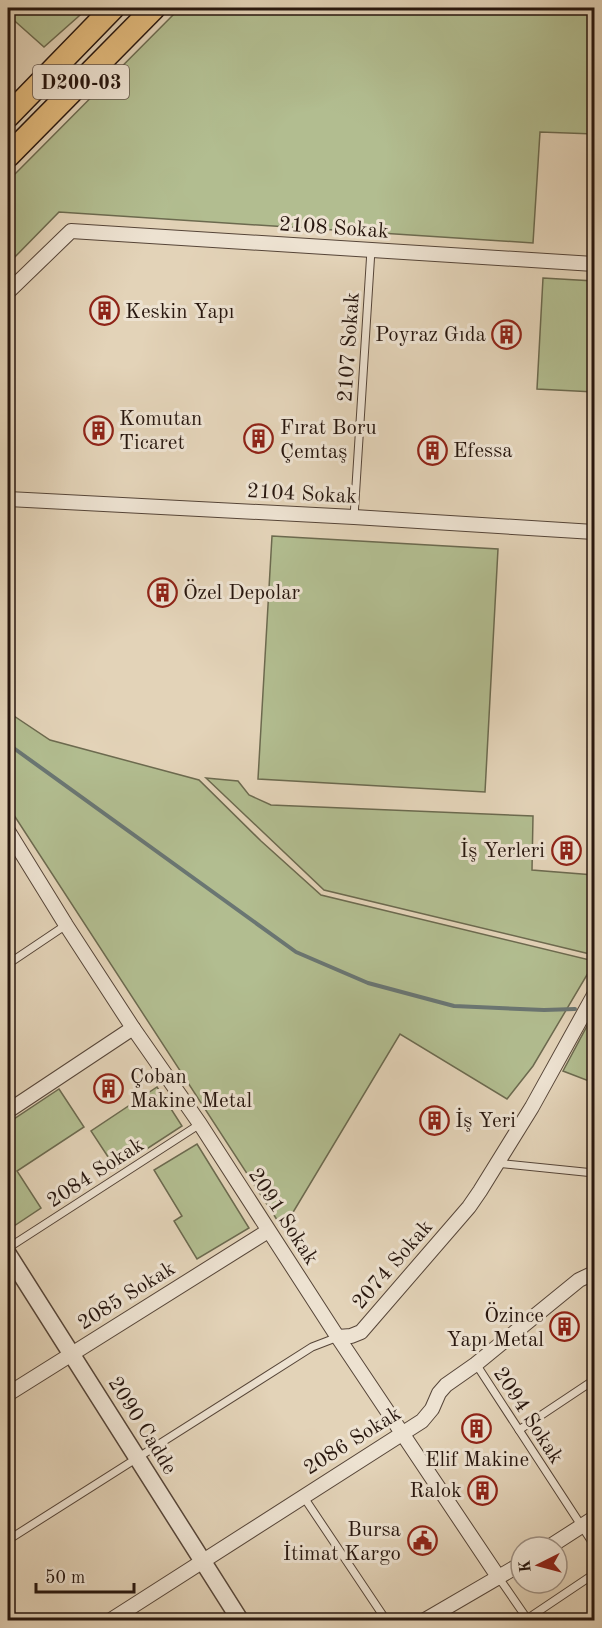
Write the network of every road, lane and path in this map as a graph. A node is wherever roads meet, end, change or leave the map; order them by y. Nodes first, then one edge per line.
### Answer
1 (113, 8) edge
2 (154, 8) edge
3 (8, 116) edge
4 (8, 156) edge
5 (371, 250) junction
6 (594, 264) edge
7 (8, 292) edge
8 (8, 499) edge
9 (354, 517) junction
10 (594, 532) edge
11 (8, 831) edge
12 (66, 925) junction
13 (8, 964) edge
14 (594, 995) edge
15 (133, 1028) junction
16 (8, 1111) edge
17 (200, 1124) junction
18 (496, 1163) junction
19 (594, 1173) edge
20 (268, 1230) junction
21 (8, 1248) edge
22 (8, 1254) edge
23 (594, 1273) edge
24 (338, 1337) junction
25 (71, 1354) junction
26 (476, 1364) junction
27 (593, 1383) edge
28 (8, 1394) edge
29 (519, 1430) junction
30 (402, 1433) junction
31 (137, 1458) junction
32 (303, 1496) junction
33 (594, 1518) edge
34 (582, 1526) junction
35 (568, 1535) edge
36 (8, 1540) edge
37 (594, 1545) edge
38 (202, 1561) junction
39 (509, 1572) edge
40 (594, 1574) edge
41 (499, 1578) junction
42 (8, 1615) edge
43 (11, 1620) edge
44 (111, 1620) edge
45 (240, 1620) edge
46 (386, 1620) edge
47 (426, 1620) edge
48 (528, 1620) edge

1 - 3 highway, D200-03
2 - 4 highway, D200-03
5 - 6 street, 2108 Sokak
5 - 7 street, 2108 Sokak
5 - 9 lane, 2107 Sokak
8 - 9 street, 2104 Sokak
9 - 10 street, 2104 Sokak
11 - 12 street, 2091 Sokak
12 - 13 lane
12 - 15 street, 2091 Sokak
14 - 18 street, 2074 Sokak
15 - 16 street
15 - 17 street, 2091 Sokak
17 - 20 street, 2091 Sokak
17 - 21 lane, 2084 Sokak
18 - 19 lane
18 - 24 street, 2074 Sokak
20 - 24 street, 2091 Sokak
20 - 25 street, 2085 Sokak
22 - 25 street, 2090 Cadde
23 - 26 street, 2086 Sokak
24 - 30 street, 2091 Sokak
24 - 31 lane, 2074 Sokak
25 - 28 street, 2085 Sokak
25 - 31 street, 2090 Cadde
26 - 29 lane, 2094 Sokak
26 - 30 street, 2086 Sokak
27 - 29 lane
29 - 34 lane, 2094 Sokak
30 - 32 street, 2086 Sokak
30 - 41 street, 2091 Sokak
31 - 36 lane, 2074 Sokak
31 - 38 street, 2090 Cadde
32 - 38 street, 2086 Sokak
32 - 46 lane
33 - 34 street
34 - 35 street
34 - 37 lane, 2094 Sokak
38 - 44 street, 2086 Sokak
38 - 45 street, 2090 Cadde
39 - 41 street
40 - 48 lane
41 - 47 street
41 - 48 lane, 2091 Sokak
42 - 43 street

